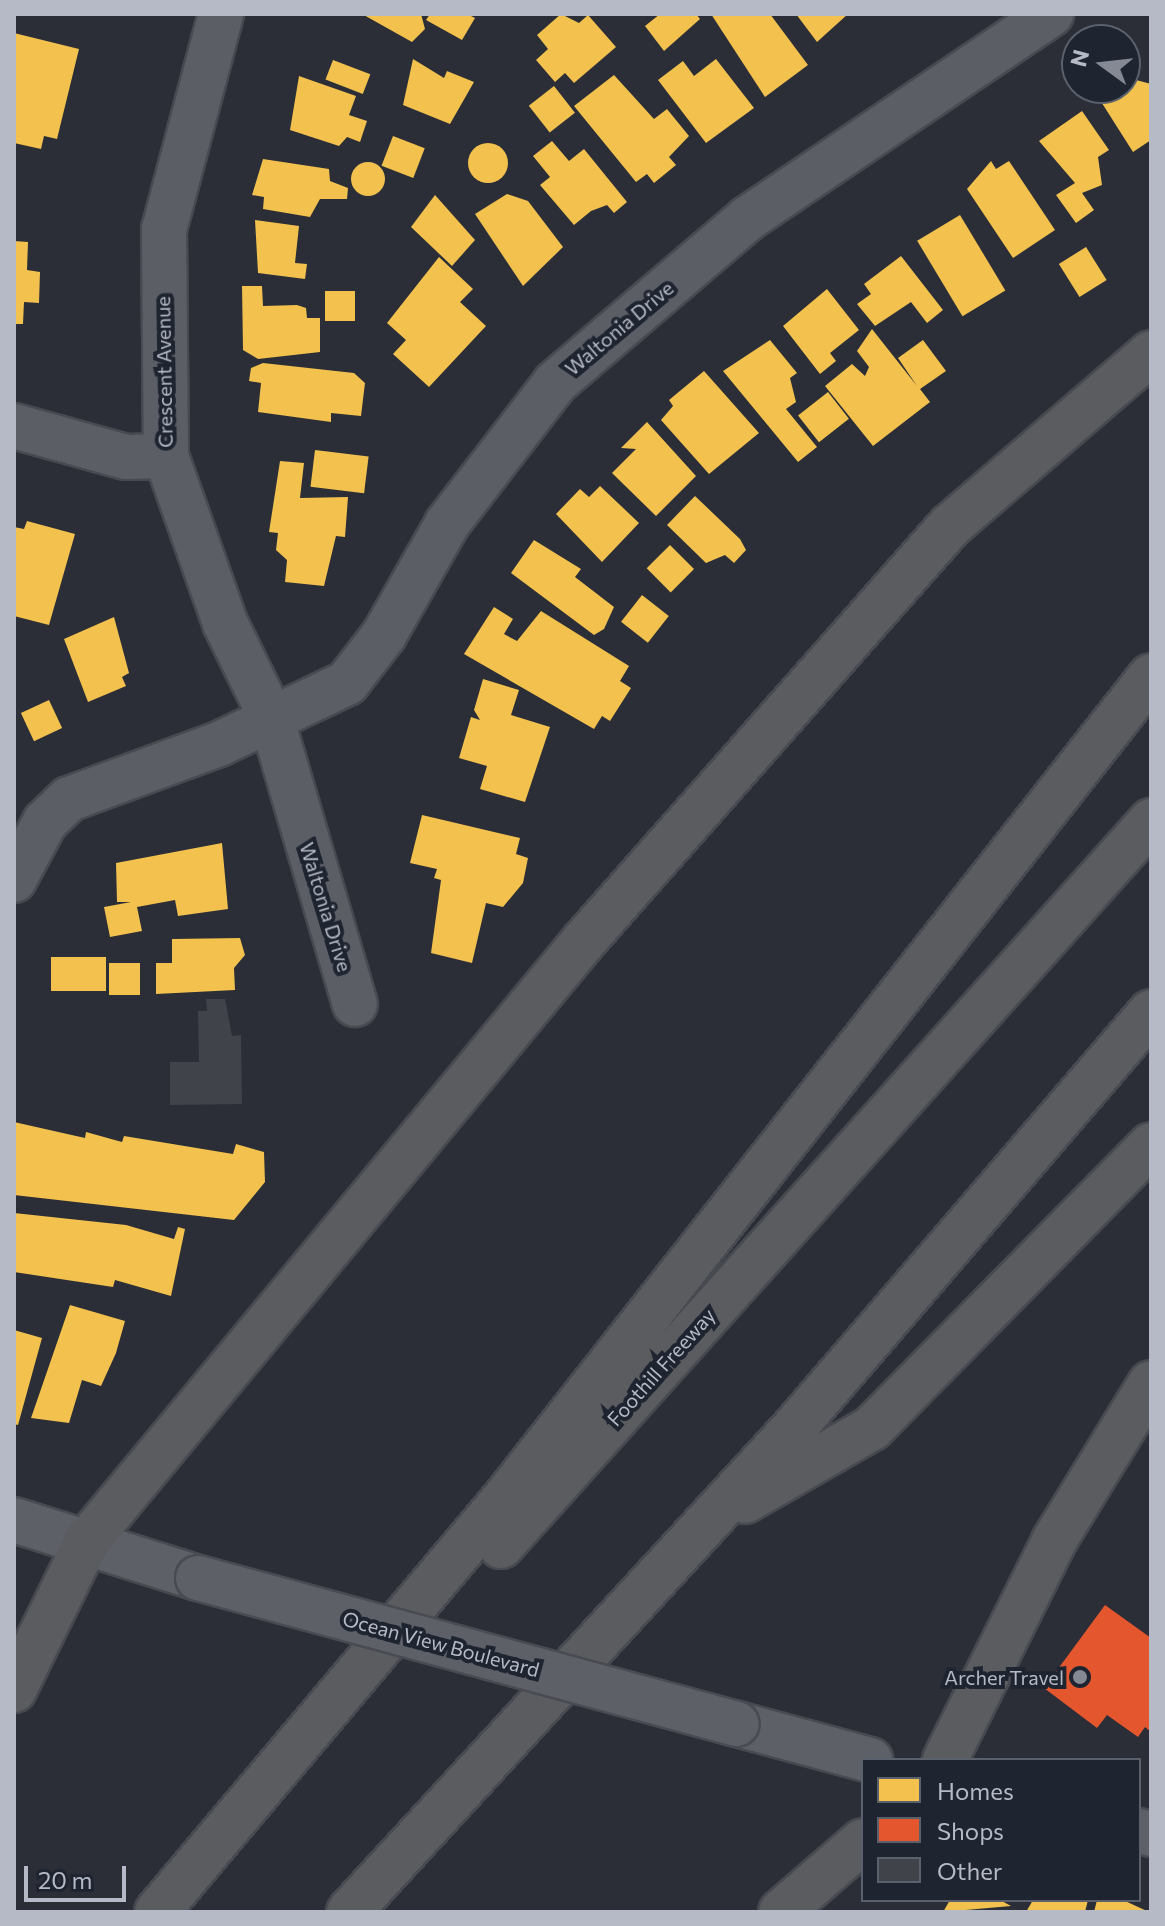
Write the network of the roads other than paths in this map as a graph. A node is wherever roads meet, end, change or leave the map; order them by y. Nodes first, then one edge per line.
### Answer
1 (221, 14) edge
2 (1051, 14) edge
3 (1142, 359) edge
4 (14, 426) edge
5 (166, 456) junction
6 (1151, 676) edge
7 (271, 717) junction
8 (1151, 821) edge
9 (14, 880) edge
10 (355, 1004) dead end
11 (1151, 1012) edge
12 (1151, 1145) edge
13 (1151, 1383) edge
14 (14, 1520) edge
15 (708, 1522) junction
16 (87, 1541) junction
17 (14, 1690) edge
18 (863, 1758) edge
19 (946, 1758) edge
20 (861, 1843) edge
21 (157, 1912) edge
22 (171, 1912) edge
23 (349, 1912) edge
24 (781, 1912) edge

1 - 5 street, Crescent Avenue
2 - 7 street, Waltonia Drive
3 - 16 highway
4 - 5 street
5 - 7 street, Crescent Avenue
6 - 21 highway
7 - 9 street, Waltonia Drive
7 - 10 street, Waltonia Drive
8 - 22 highway, Foothill Freeway
11 - 15 highway
12 - 15 highway
13 - 19 highway
14 - 16 main road, Ocean View Boulevard
15 - 23 highway
16 - 17 highway
16 - 18 main road, Ocean View Boulevard, bridge
20 - 24 highway

